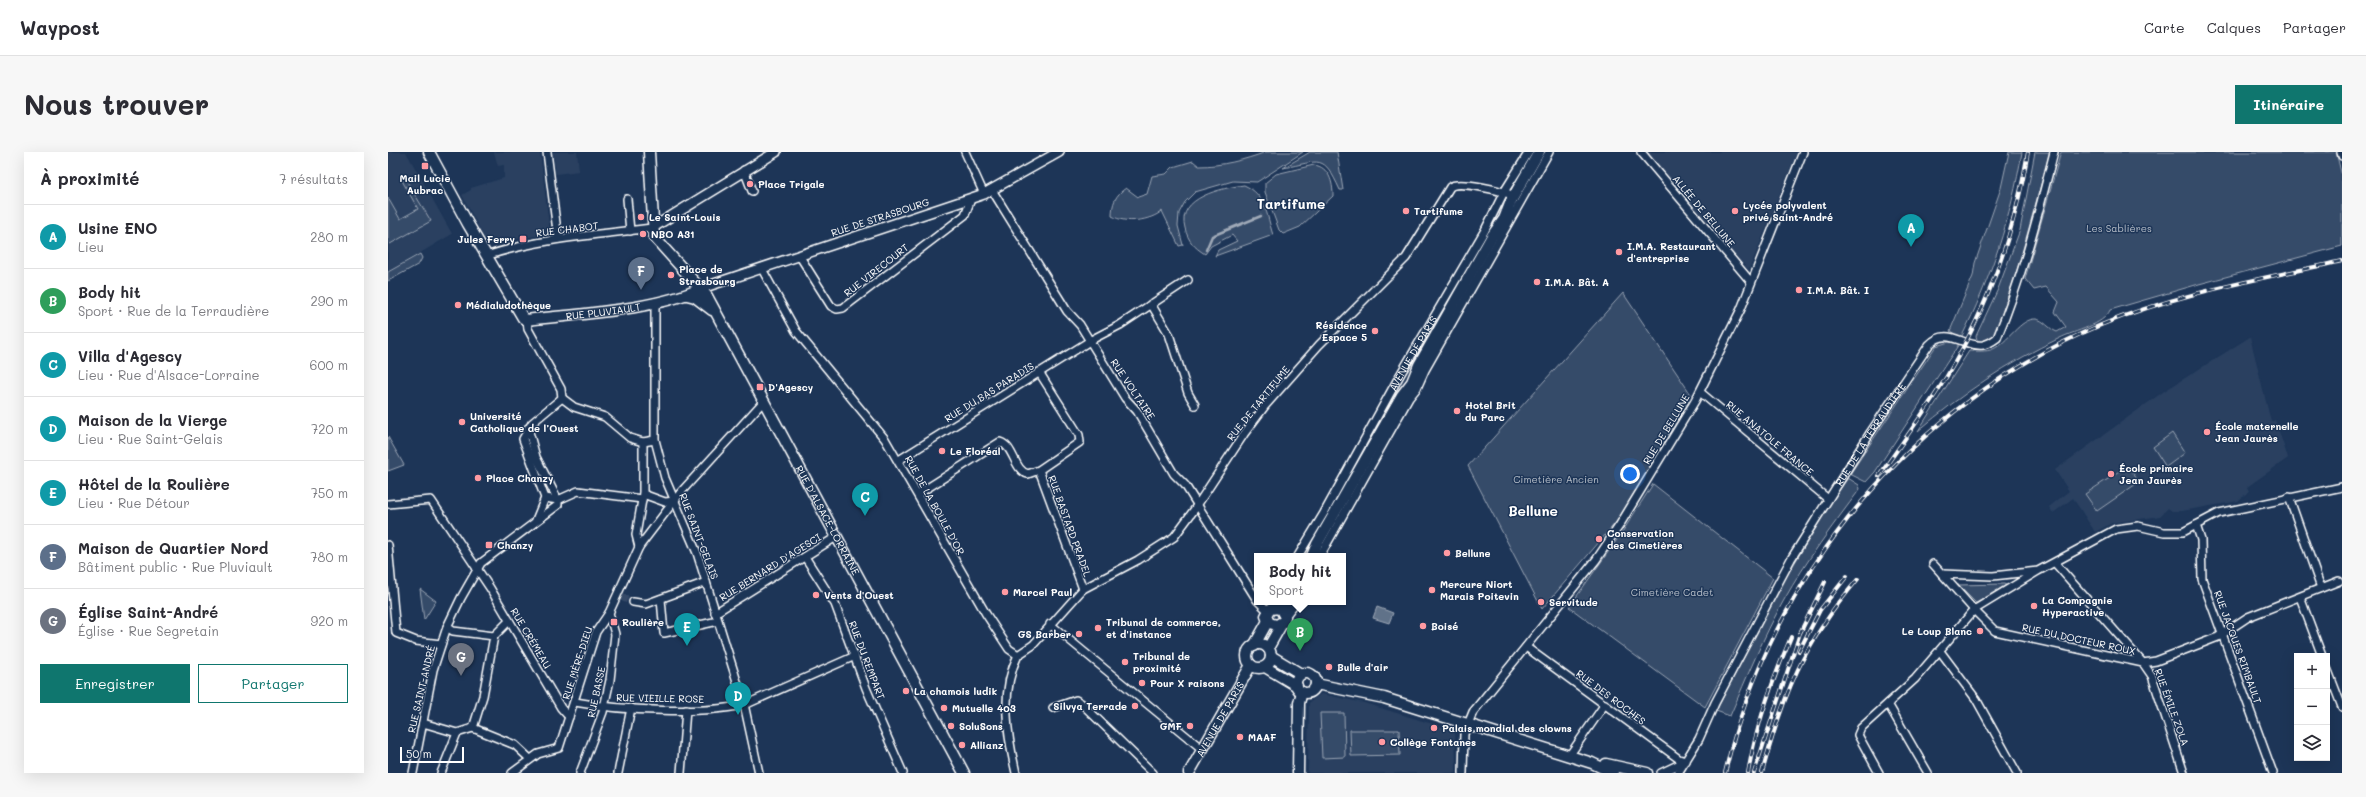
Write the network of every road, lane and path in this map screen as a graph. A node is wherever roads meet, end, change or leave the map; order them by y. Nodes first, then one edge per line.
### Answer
1 (429, 152) edge
2 (547, 152) edge
3 (649, 152) edge
4 (776, 152) edge
5 (965, 152) edge
6 (1059, 152) edge
7 (1529, 152) edge
8 (1539, 152) edge
9 (1549, 152) edge
10 (1641, 152) edge
11 (1802, 152) edge
12 (2054, 152) edge
13 (2341, 152) edge
14 (2342, 156) edge
15 (744, 170) junction
16 (752, 190) dead end
17 (988, 192) junction
18 (1504, 192) junction
19 (1513, 198) junction
20 (627, 199) dead end
21 (971, 199) junction
22 (652, 228) junction
23 (630, 231) junction
24 (558, 239) junction
25 (484, 252) junction
26 (799, 255) junction
27 (762, 269) junction
28 (1188, 280) dead end
29 (1751, 282) junction
30 (702, 288) junction
31 (687, 295) junction
32 (655, 302) junction
33 (1151, 304) junction
34 (713, 311) junction
35 (527, 320) junction
36 (1089, 341) junction
37 (1433, 356) junction
38 (1420, 362) junction
39 (1039, 372) junction
40 (1700, 392) junction
41 (562, 398) junction
42 (763, 402) junction
43 (1195, 405) dead end
44 (528, 428) junction
45 (655, 440) junction
46 (643, 442) junction
47 (899, 460) junction
48 (1040, 470) junction
49 (1354, 487) junction
50 (2342, 487) edge
51 (918, 494) junction
52 (642, 497) junction
53 (2289, 497) junction
54 (545, 498) junction
55 (1828, 499) junction
56 (558, 500) junction
57 (675, 501) junction
58 (388, 504) edge
59 (1196, 506) junction
60 (536, 520) junction
61 (2196, 525) junction
62 (836, 537) junction
63 (1322, 544) junction
64 (388, 545) edge
65 (639, 547) junction
66 (1300, 553) edge
67 (1311, 553) edge
68 (1314, 553) edge
69 (1320, 553) edge
70 (805, 557) junction
71 (2055, 563) junction
72 (1933, 564) dead end
73 (477, 569) junction
74 (2038, 572) junction
75 (1942, 574) junction
76 (2340, 581) dead end
77 (706, 582) junction
78 (2321, 588) junction
79 (1083, 589) junction
80 (1254, 595) edge
81 (2300, 597) junction
82 (661, 599) junction
83 (633, 602) tunnel mouth
84 (1289, 605) edge
85 (1294, 605) edge
86 (1272, 610) edge
87 (1974, 610) junction
88 (715, 612) junction
89 (609, 613) junction
90 (1284, 618) junction
91 (509, 621) junction
92 (718, 621) junction
93 (1050, 624) junction
94 (446, 627) junction
95 (2223, 634) junction
96 (494, 636) junction
97 (441, 644) junction
98 (1254, 646) junction
99 (1526, 647) junction
100 (1940, 651) junction
101 (1269, 652) junction
102 (2321, 653) edge
103 (1018, 655) junction
104 (855, 656) junction
105 (2143, 663) junction
106 (1251, 665) junction
107 (1265, 667) junction
108 (1301, 674) junction
109 (2330, 676) edge
110 (1316, 684) junction
111 (1299, 689) junction
112 (575, 702) junction
113 (744, 704) junction
114 (1605, 704) junction
115 (1888, 704) junction
116 (2342, 707) edge
117 (604, 708) junction
118 (631, 708) junction
119 (1053, 708) dead end
120 (686, 710) junction
121 (569, 717) junction
122 (423, 723) junction
123 (1467, 724) junction
124 (473, 728) junction
125 (457, 733) junction
126 (1202, 749) junction
127 (1569, 756) junction
128 (530, 759) junction
129 (1686, 761) junction
130 (1592, 762) junction
131 (1610, 772) edge
132 (415, 773) edge
133 (441, 773) edge
134 (512, 773) edge
135 (580, 773) edge
136 (618, 773) edge
137 (681, 773) edge
138 (759, 773) edge
139 (903, 773) edge
140 (964, 773) edge
141 (1016, 773) edge
142 (1153, 773) edge
143 (1189, 773) edge
144 (1298, 773) edge
145 (1463, 773) edge
146 (1647, 773) edge
147 (1661, 773) edge
148 (1678, 773) edge
149 (1879, 773) edge
150 (1928, 773) edge
151 (2017, 773) edge
152 (2184, 773) edge
153 (2273, 773) edge

1 - 25 main road
2 - 24 street
3 - 22 main road
4 - 15 street
5 - 17 street, RUE VOLTAIRE
6 - 17 street, RUE DE STRASBOURG
7 - 18 street, AVENUE DE PARIS
8 - 19 main road, AVENUE DE PARIS
9 - 37 street, AVENUE DE PARIS
10 - 29 street, ALLÉE DE BELLUNE
11 - 29 street, RUE DE BELLUNE
12 - 55 street, RUE DE LA TERRAUDIÈRE
13 - 14 street
15 - 16 street
15 - 22 street
17 - 21 street, RUE DE STRASBOURG
17 - 36 street, RUE VOLTAIRE
18 - 19 street, RUE DE TARTIFUME
18 - 59 street, RUE DE TARTIFUME
18 - 66 street, AVENUE DE PARIS
19 - 38 main road, AVENUE DE PARIS
20 - 23 street
21 - 26 street, RUE DE STRASBOURG
21 - 26 street, RUE VIRECOURT
22 - 23 street, RUE CHABOT
22 - 30 main road
23 - 24 street, RUE CHABOT
24 - 25 street, RUE CHABOT
25 - 35 main road
26 - 27 street, RUE DE STRASBOURG
27 - 30 street, RUE DE STRASBOURG
27 - 47 street, RUE DE LA BOULE D'OR
28 - 33 street, RUE DU BAS PARADIS
29 - 40 street, RUE DE BELLUNE
30 - 31 main road
30 - 34 main road
31 - 32 main road
31 - 34 main road
32 - 35 main road, RUE PLUVIAULT
32 - 45 street, RUE SAINT-GELAIS
33 - 36 street, RUE DU BAS PARADIS
33 - 43 street
34 - 42 main road, RUE D'ALSACE-LORRAINE
35 - 41 street
36 - 39 street, RUE DU BAS PARADIS
36 - 59 street, RUE VOLTAIRE
37 - 38 street, AVENUE DE PARIS
37 - 49 street, AVENUE DE PARIS
38 - 49 main road, AVENUE DE PARIS
39 - 47 street, RUE DU BAS PARADIS
39 - 48 street
40 - 55 street, RUE ANATOLE FRANCE
40 - 99 street, RUE DE BELLUNE
41 - 44 street
41 - 46 street
42 - 57 street, RUE MÈRE-DIEU
42 - 62 main road, RUE D'ALSACE-LORRAINE
44 - 54 street
44 - 56 street
45 - 46 street
45 - 57 street, RUE SAINT-GELAIS
46 - 52 street
47 - 51 street, RUE DE LA BOULE D'OR
48 - 51 street
48 - 79 street, RUE BASTARD PRADEL
49 - 63 street, AVENUE DE PARIS
49 - 63 main road, AVENUE DE PARIS
50 - 53 street
51 - 103 street, RUE DE LA BOULE D'OR
52 - 56 street
52 - 57 street
52 - 65 street
53 - 61 street
53 - 78 street
54 - 56 street
54 - 60 street
55 - 129 street, RUE DE LA TERRAUDIÈRE
56 - 60 street
57 - 65 street, RUE MÈRE-DIEU
57 - 77 street, RUE SAINT-GELAIS
58 - 73 street
59 - 79 street, RUE DE TARTIFUME
59 - 80 street, RUE VOLTAIRE
60 - 73 street
61 - 71 street
61 - 95 street, RUE JACQUES RIMBAULT
62 - 70 street, RUE BERNARD D'AGESCI
62 - 140 main road, RUE D'ALSACE-LORRAINE
63 - 67 main road, AVENUE DE PARIS
63 - 68 main road, AVENUE DE PARIS
63 - 69 street, AVENUE DE PARIS
64 - 97 street
65 - 89 street, RUE MÈRE-DIEU
70 - 88 street, RUE BERNARD D'AGESCI
70 - 104 street, RUE DU REMPART
71 - 74 street
71 - 105 street, RUE ÉMILE ZOLA
72 - 75 street, RUE DU DOCTEUR ROUX
73 - 91 street, RUE CRÉMEAU
73 - 94 street, RUE SAINT-ANDRÉ
74 - 75 street
74 - 87 street
75 - 87 street, RUE DU DOCTEUR ROUX
76 - 78 street, RUE DU DOCTEUR ROUX
77 - 82 street
77 - 88 street, RUE SAINT-GELAIS
78 - 81 street, RUE DU DOCTEUR ROUX
79 - 93 street, RUE DE TARTIFUME
81 - 95 street, RUE DU DOCTEUR ROUX
81 - 102 street
82 - 83 street
82 - 92 street
84 - 90 main road
85 - 90 street
86 - 90 main road
86 - 90 main road
86 - 98 main road
87 - 100 street
87 - 105 street, RUE DU DOCTEUR ROUX
88 - 92 street, RUE SAINT-GELAIS
89 - 112 street, RUE MÈRE-DIEU
89 - 117 street, RUE BASSE
90 - 101 main road
91 - 96 street
91 - 121 street, RUE CRÉMEAU
92 - 113 street, RUE SAINT-GELAIS
93 - 103 street, RUE DE TARTIFUME
93 - 126 street
94 - 96 street
94 - 97 street, RUE SAINT-ANDRÉ
95 - 105 street, RUE DU DOCTEUR ROUX
95 - 153 street, RUE JACQUES RIMBAULT
96 - 124 street
97 - 122 street, RUE SAINT-ANDRÉ
98 - 101 main road
98 - 106 main road
99 - 114 street, RUE DES ROCHES
99 - 123 street, RUE DE BELLUNE
100 - 115 street
100 - 151 street
101 - 107 main road
101 - 108 main road
103 - 141 street
104 - 113 street, RUE VIEILLE ROSE
104 - 139 street, RUE DU REMPART
105 - 152 street, RUE ÉMILE ZOLA
106 - 107 main road
106 - 126 main road, AVENUE DE PARIS
107 - 111 main road
108 - 110 main road
108 - 111 main road
109 - 116 street
110 - 111 main road
110 - 123 main road
111 - 144 main road
112 - 117 street, RUE VIEILLE ROSE
112 - 121 street, RUE MÈRE-DIEU
113 - 120 street, RUE VIEILLE ROSE
113 - 138 street, RUE SAINT-GELAIS
114 - 127 street
114 - 129 street, RUE DES ROCHES
115 - 149 street
115 - 150 street
117 - 118 street, RUE VIEILLE ROSE
117 - 135 street, RUE BASSE
118 - 120 street, RUE VIEILLE ROSE
118 - 136 street
119 - 142 street
120 - 137 street
121 - 128 street, RUE MÈRE-DIEU
122 - 125 street
122 - 132 street, RUE SAINT-ANDRÉ
123 - 127 main road
123 - 145 street
124 - 125 street
124 - 128 street
125 - 133 street
126 - 143 main road, AVENUE DE PARIS
127 - 130 main road
128 - 134 street
129 - 147 street
129 - 148 street, RUE DE LA TERRAUDIÈRE
130 - 131 main road
130 - 146 main road

